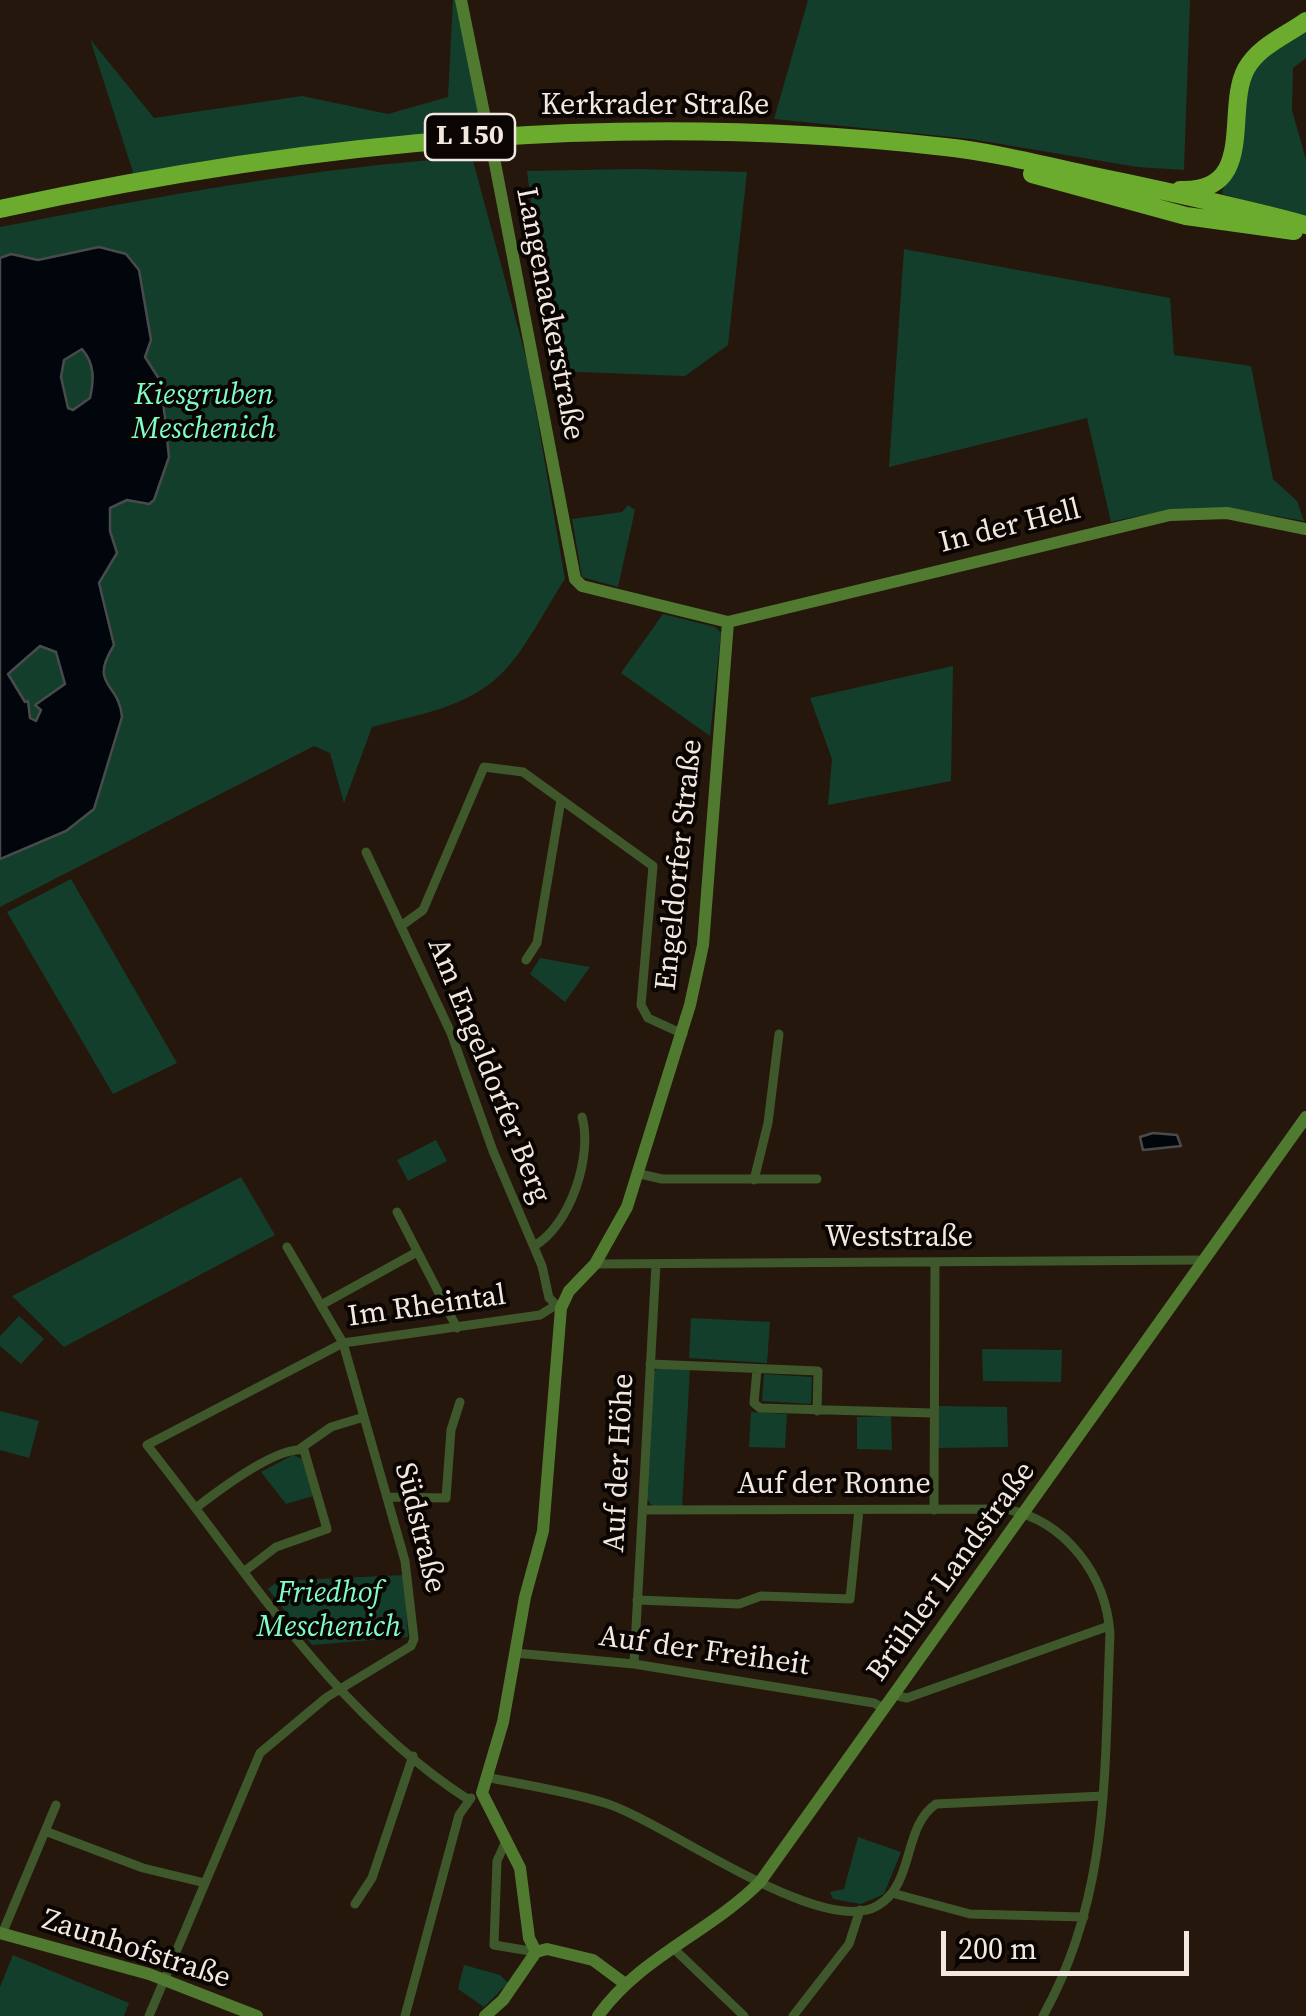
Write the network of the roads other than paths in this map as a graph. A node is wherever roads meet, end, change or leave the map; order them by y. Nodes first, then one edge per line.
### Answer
1 (461, 0) edge
2 (1306, 21) edge
3 (1148, 187) junction
4 (0, 209) edge
5 (0, 221) edge
6 (1306, 224) edge
7 (1306, 232) edge
8 (1306, 529) edge
9 (728, 622) junction
10 (561, 800) junction
11 (366, 852) dead end
12 (401, 926) junction
13 (526, 960) dead end
14 (683, 1034) junction
15 (778, 1034) dead end
16 (1306, 1117) edge
17 (582, 1118) dead end
18 (640, 1174) junction
19 (817, 1179) dead end
20 (754, 1180) junction
21 (397, 1212) dead end
22 (534, 1246) junction
23 (288, 1247) dead end
24 (417, 1252) junction
25 (1204, 1260) junction
26 (934, 1262) junction
27 (594, 1264) junction
28 (656, 1264) junction
29 (321, 1305) junction
30 (559, 1306) junction
31 (457, 1328) junction
32 (343, 1343) junction
33 (650, 1364) junction
34 (757, 1368) junction
35 (460, 1402) dead end
36 (817, 1411) junction
37 (932, 1413) junction
38 (364, 1418) junction
39 (301, 1448) junction
40 (387, 1497) junction
41 (197, 1508) junction
42 (643, 1510) junction
43 (858, 1510) junction
44 (934, 1510) junction
45 (1025, 1512) junction
46 (246, 1570) junction
47 (638, 1600) junction
48 (1109, 1626) junction
49 (515, 1653) junction
50 (634, 1664) junction
51 (340, 1690) junction
52 (894, 1695) junction
53 (884, 1708) junction
54 (413, 1756) junction
55 (486, 1777) junction
56 (475, 1796) junction
57 (1103, 1796) junction
58 (56, 1805) dead end
59 (45, 1831) junction
60 (507, 1839) junction
61 (760, 1882) junction
62 (205, 1883) junction
63 (892, 1894) junction
64 (356, 1904) dead end
65 (860, 1910) junction
66 (1084, 1917) junction
67 (1, 1934) edge
68 (672, 1947) junction
69 (536, 1952) junction
70 (164, 1980) junction
71 (624, 1982) junction
72 (149, 2016) edge
73 (257, 2016) edge
74 (405, 2016) edge
75 (485, 2016) edge
76 (598, 2016) edge
77 (744, 2016) edge
78 (793, 2016) edge
79 (1043, 2016) edge

1 - 9 street, Langenackerstraße, bridge
2 - 3 highway
3 - 4 highway, Kerkrader Straße / L 150
3 - 6 highway, Kerkrader Straße / L 150
5 - 7 highway, Kerkrader Straße / L 150
8 - 9 street, In der Hell
9 - 14 street, Engeldorfer Straße
10 - 12 street
10 - 13 street
10 - 14 street
11 - 12 street, Am Engeldorfer Berg
12 - 22 street, Am Engeldorfer Berg
14 - 18 street, Engeldorfer Straße
15 - 20 street
16 - 25 street, Brühler Landstraße
17 - 22 street
18 - 20 street
18 - 27 street, Engeldorfer Straße
19 - 20 street
21 - 24 street
22 - 30 street, Am Engeldorfer Berg
23 - 29 street, Südstraße
24 - 29 street
24 - 31 street
25 - 26 street, Weststraße
25 - 45 street, Brühler Landstraße
26 - 28 street, Weststraße
26 - 37 street
27 - 28 street, Weststraße
27 - 30 street, Engeldorfer Straße
28 - 33 street, Auf der Höhe
29 - 32 street, Südstraße
30 - 31 street, Im Rheintal
30 - 49 street
31 - 32 street, Im Rheintal
32 - 38 street, Südstraße
32 - 41 street, Im Rheintal
33 - 34 street
33 - 42 street, Auf der Höhe
34 - 36 street
34 - 36 street
35 - 40 street
36 - 37 street
37 - 44 street
38 - 39 street
38 - 40 street, Südstraße
39 - 41 street
39 - 46 street
40 - 51 street, Südstraße
41 - 46 street
42 - 43 street, Auf der Ronne
42 - 47 street, Auf der Höhe
43 - 44 street, Auf der Ronne
43 - 47 street
44 - 45 street, Auf der Ronne
45 - 48 street
45 - 52 street, Brühler Landstraße
46 - 51 street
47 - 50 street, Auf der Höhe
48 - 52 street
48 - 57 street
49 - 50 street, Auf der Freiheit
49 - 55 street
50 - 53 street, Auf der Freiheit
51 - 54 street
51 - 62 street
52 - 53 street, Brühler Landstraße
53 - 61 street, Brühler Landstraße
54 - 56 street
54 - 64 street
55 - 56 street
55 - 61 street
56 - 60 street
56 - 74 street
57 - 63 street
57 - 66 street
58 - 59 street
59 - 62 street
59 - 67 street
60 - 69 street
60 - 69 street
61 - 65 street
61 - 68 street, Brühler Landstraße
62 - 70 street
63 - 65 street
63 - 66 street
65 - 78 street
66 - 79 street
67 - 70 street, Zaunhofstraße
68 - 71 street, Brühler Landstraße
68 - 77 street
69 - 71 street
69 - 75 street
70 - 72 street
70 - 73 street, Zaunhofstraße
71 - 76 street, Brühler Landstraße

